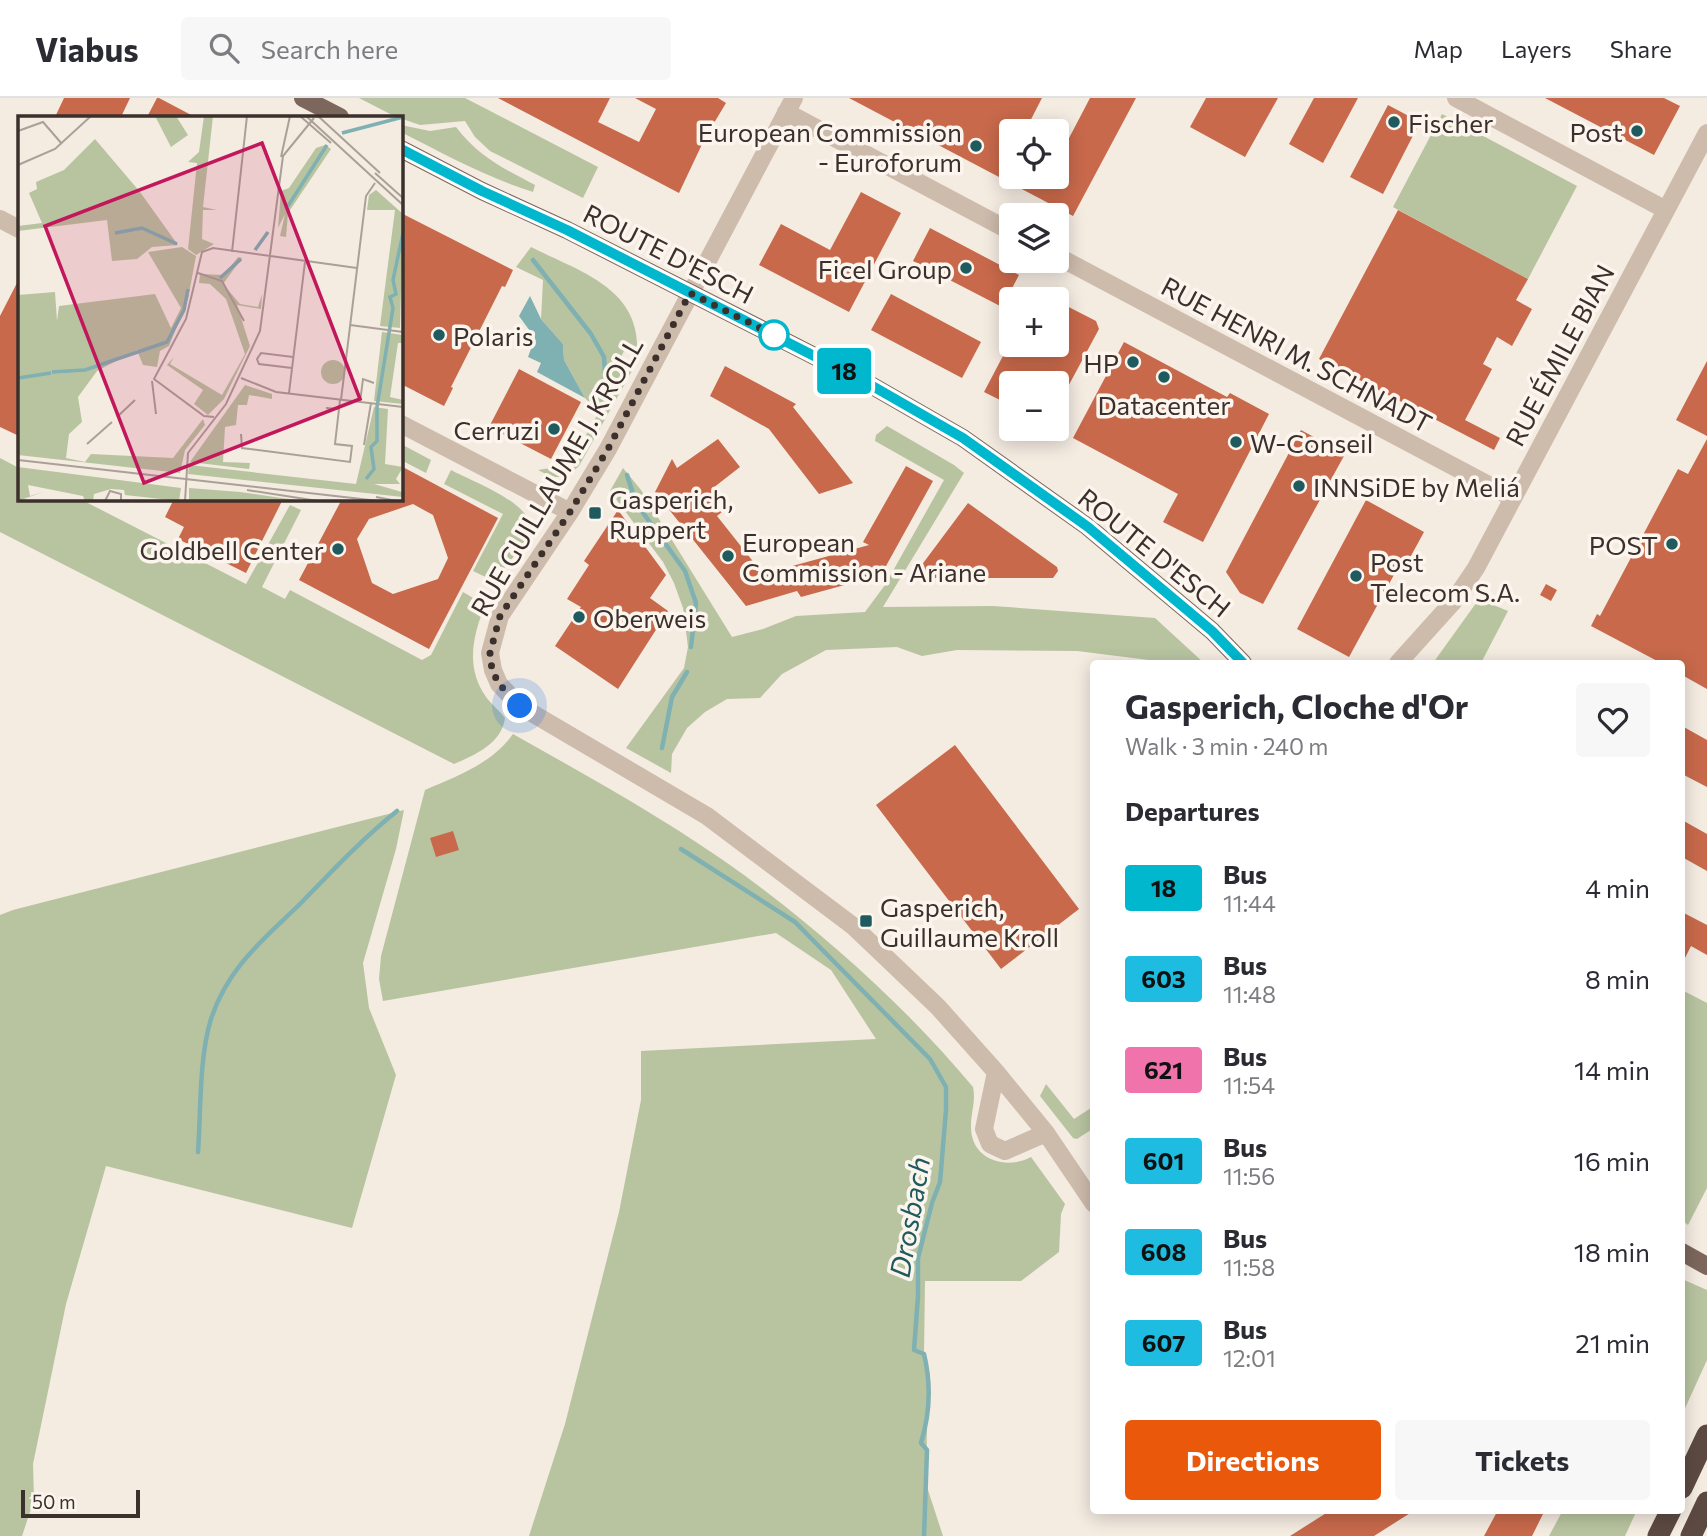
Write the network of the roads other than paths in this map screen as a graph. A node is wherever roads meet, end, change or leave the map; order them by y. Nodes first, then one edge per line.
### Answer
1 (303, 98) edge
2 (1456, 98) edge
3 (790, 105) edge
4 (338, 116) edge
5 (1707, 133) edge
6 (402, 149) edge
7 (1666, 209) junction
8 (0, 219) edge
9 (999, 225) edge
10 (18, 228) edge
11 (1069, 262) edge
12 (690, 293) junction
13 (402, 425) edge
14 (1513, 498) junction
15 (570, 512) junction
16 (1240, 660) edge
17 (1401, 660) edge
18 (996, 1072) junction
19 (1046, 1133) junction
20 (1090, 1198) edge
21 (1685, 1254) edge
22 (1707, 1266) edge
23 (1707, 1436) edge
24 (1685, 1482) edge
25 (1707, 1503) edge
26 (1669, 1514) edge
27 (1658, 1536) edge
28 (1691, 1536) edge

1 - 4 main road
2 - 7 street
3 - 9 street
3 - 12 street, RUE GUILLAUME J. KROLL
5 - 7 street, RUE ÉMILE BIAN
6 - 12 main road, ROUTE D'ESCH
7 - 14 street, RUE ÉMILE BIAN
8 - 10 street
11 - 14 street, RUE HENRI M. SCHNADT
12 - 15 street, RUE GUILLAUME J. KROLL
12 - 16 main road, ROUTE D'ESCH
13 - 15 street
14 - 17 street, RUE ÉMILE BIAN
15 - 18 street, RUE GUILLAUME J. KROLL
18 - 19 street, RUE GUILLAUME J. KROLL
18 - 19 street
19 - 20 street, RUE GUILLAUME J. KROLL
21 - 22 main road
23 - 24 highway
25 - 28 highway
26 - 27 highway

